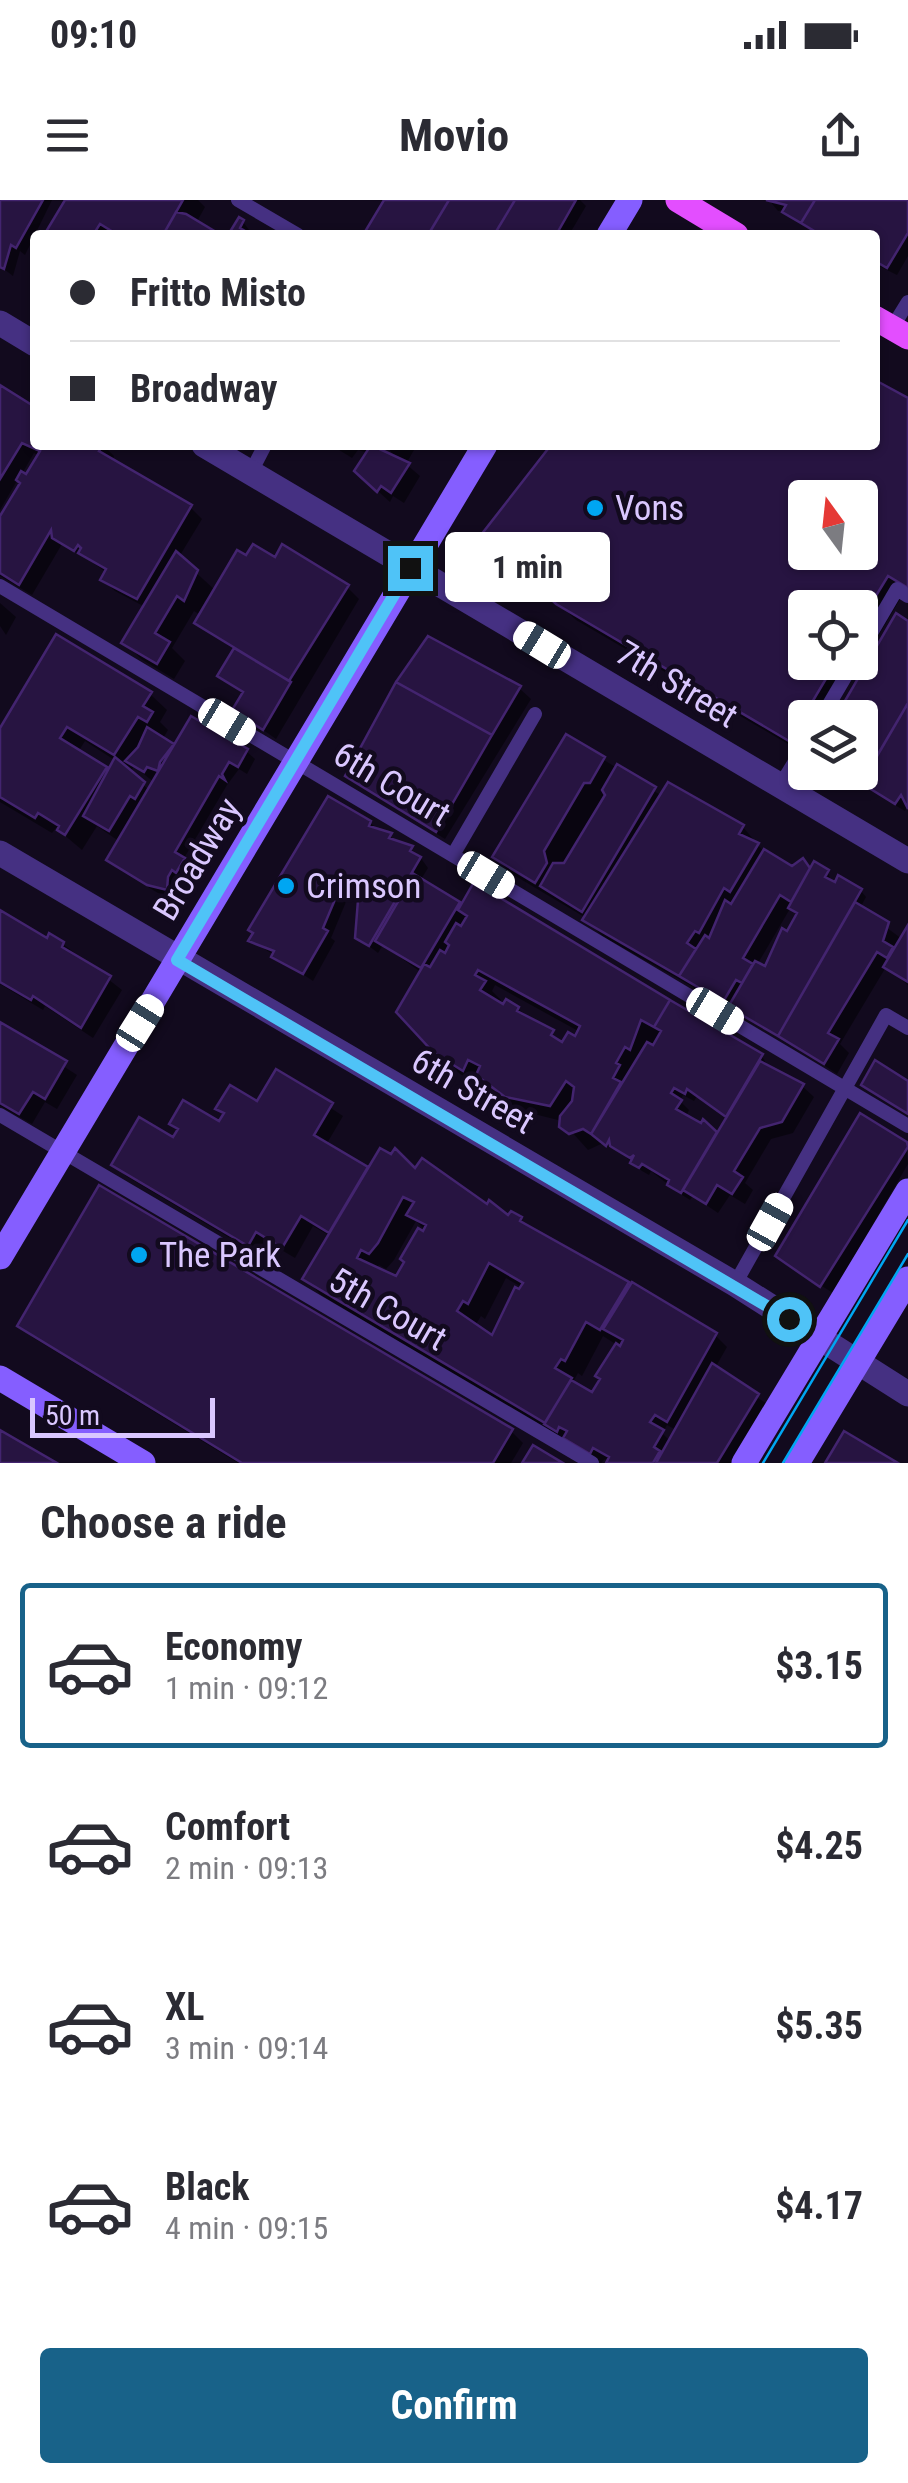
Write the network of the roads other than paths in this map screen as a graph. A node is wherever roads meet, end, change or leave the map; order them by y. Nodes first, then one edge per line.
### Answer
1 (238, 200) edge
2 (630, 200) edge
3 (678, 200) edge
4 (289, 230) edge
5 (612, 230) edge
6 (728, 230) edge
7 (908, 302) edge
8 (0, 324) edge
9 (892, 328) edge
10 (30, 341) edge
11 (213, 450) edge
12 (262, 450) edge
13 (483, 450) edge
14 (250, 472) junction
15 (410, 568) junction
16 (0, 586) edge
17 (903, 593) edge
18 (878, 627) edge
19 (535, 714) dead end
20 (296, 762) junction
21 (788, 773) edge
22 (780, 786) junction
23 (905, 852) edge
24 (0, 854) edge
25 (453, 855) junction
26 (177, 960) junction
27 (908, 1028) edge
28 (846, 1089) junction
29 (0, 1115) edge
30 (908, 1126) edge
31 (60, 1153) junction
32 (908, 1192) edge
33 (0, 1257) edge
34 (908, 1278) edge
35 (735, 1284) junction
36 (817, 1338) junction
37 (856, 1362) junction
38 (0, 1378) edge
39 (908, 1394) edge
40 (139, 1462) edge
41 (592, 1463) edge
42 (744, 1463) edge
43 (797, 1463) edge

1 - 4 lane
2 - 5 street
3 - 6 main road
7 - 9 lane
8 - 10 street
11 - 14 street, 7th Street
12 - 14 lane
13 - 15 street, Broadway
14 - 15 street, 7th Street
15 - 20 street, Broadway
15 - 22 street, 7th Street
16 - 20 lane, 6th Court
17 - 18 lane
19 - 25 lane
20 - 25 lane, 6th Court
20 - 26 street, Broadway
21 - 22 lane
22 - 23 street, 7th Street
24 - 26 street, 6th Street
25 - 28 lane, 6th Court
26 - 31 street, Broadway
26 - 35 street, 6th Street
27 - 28 lane
28 - 30 lane, 6th Court
28 - 35 lane
29 - 31 lane, 5th Court
31 - 33 street, Broadway
31 - 41 lane, 5th Court
32 - 36 street
34 - 37 street
35 - 36 street, 6th Street
36 - 37 street, 6th Street
36 - 42 street
37 - 39 street, 6th Street
37 - 43 street
38 - 40 street

